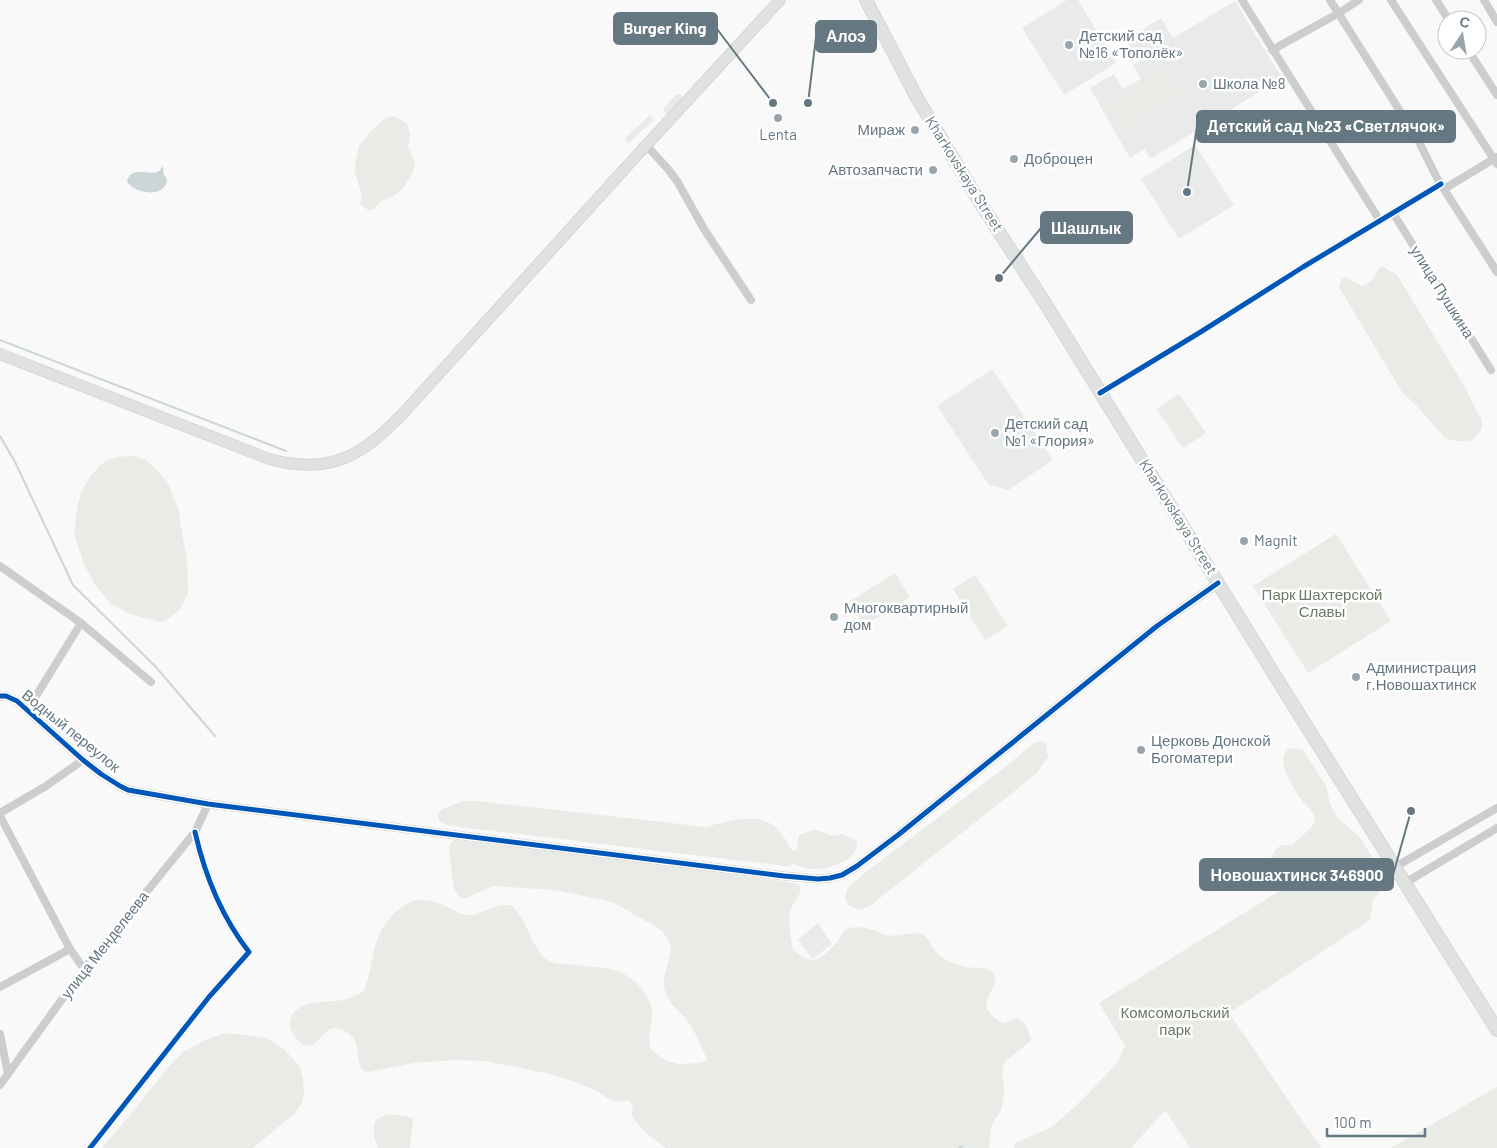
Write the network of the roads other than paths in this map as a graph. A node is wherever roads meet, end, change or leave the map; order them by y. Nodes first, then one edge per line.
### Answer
1 (780, 0) edge
2 (866, 0) edge
3 (1242, 0) edge
4 (1330, 0) edge
5 (1359, 0) edge
6 (1391, 0) edge
7 (1484, 0) edge
8 (1339, 13) junction
9 (1497, 22) edge
10 (1272, 50) junction
11 (1474, 60) edge
12 (1497, 95) edge
13 (646, 145) junction
14 (1496, 160) edge
15 (1443, 186) junction
16 (1393, 213) junction
17 (1380, 221) junction
18 (1497, 272) edge
19 (751, 300) dead end
20 (0, 354) edge
21 (1491, 370) dead end
22 (1100, 393) junction
23 (0, 566) edge
24 (1218, 583) junction
25 (81, 623) junction
26 (151, 682) dead end
27 (3, 696) edge
28 (28, 709) junction
29 (83, 760) junction
30 (208, 804) junction
31 (1497, 808) edge
32 (0, 815) edge
33 (1497, 828) edge
34 (195, 832) junction
35 (1395, 867) junction
36 (1405, 883) junction
37 (70, 950) junction
38 (84, 969) junction
39 (0, 987) edge
40 (1497, 1030) edge
41 (0, 1034) edge
42 (8, 1074) junction
43 (0, 1085) edge
44 (90, 1148) edge

1 - 13 main road
2 - 22 highway, Kharkovskaya Street
3 - 10 street
4 - 8 street
5 - 8 street
6 - 14 street
7 - 9 street
8 - 10 street
8 - 15 street
10 - 17 street
11 - 12 street
13 - 19 street
13 - 20 main road
14 - 15 street
15 - 16 street
15 - 18 street
16 - 17 street
16 - 21 street, улица Пушкина
17 - 22 street
22 - 24 highway, Kharkovskaya Street
23 - 25 street
24 - 30 street, Водный переулок
24 - 35 highway, Kharkovskaya Street
25 - 26 street
25 - 28 street, Водный переулок
27 - 28 street, Водный переулок
28 - 29 street, Водный переулок
29 - 30 street, Водный переулок
29 - 32 street
30 - 34 street, улица Менделеева
31 - 35 street
32 - 37 street
33 - 36 street
34 - 38 street, улица Менделеева
34 - 44 street
35 - 36 highway, Kharkovskaya Street
36 - 40 highway, Kharkovskaya Street
37 - 38 street
37 - 39 street
38 - 42 street, улица Менделеева
41 - 42 street
42 - 43 street, улица Менделеева

